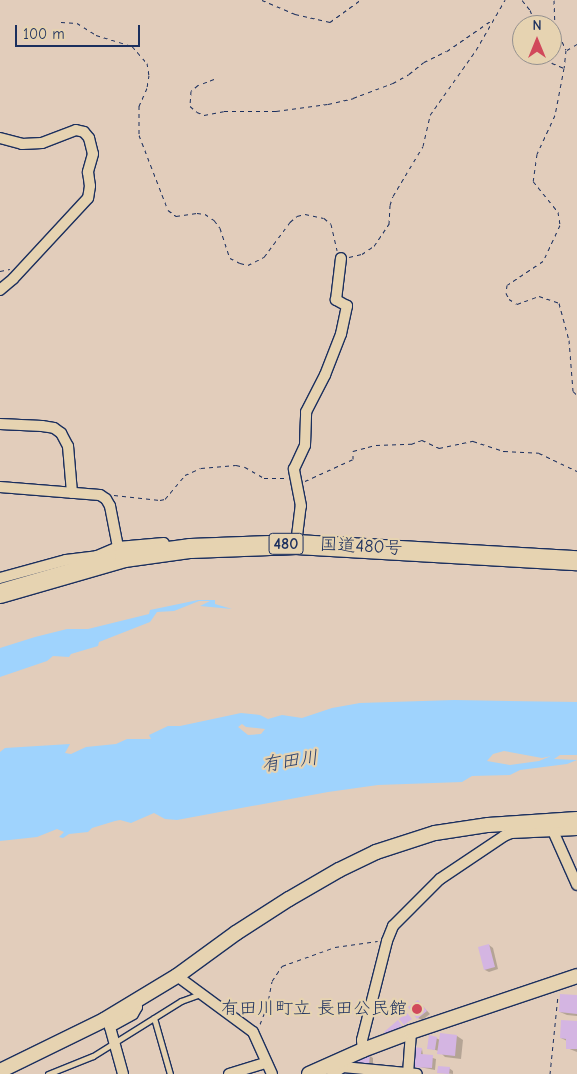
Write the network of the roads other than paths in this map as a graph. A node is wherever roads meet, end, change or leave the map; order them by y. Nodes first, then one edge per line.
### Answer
1 (0, 138) edge
2 (341, 258) road end
3 (0, 290) edge
4 (0, 424) edge
5 (0, 487) edge
6 (72, 493) junction
7 (296, 544) junction
8 (118, 547) junction
9 (190, 548) junction
10 (96, 560) junction
11 (577, 560) edge
12 (0, 578) edge
13 (0, 593) edge
14 (577, 819) edge
15 (577, 830) edge
16 (554, 831) junction
17 (577, 885) edge
18 (177, 976) junction
19 (577, 976) edge
20 (201, 993) junction
21 (135, 1001) junction
22 (154, 1018) junction
23 (411, 1032) junction
24 (114, 1043) junction
25 (363, 1050) junction
26 (266, 1062) junction
27 (341, 1064) junction
28 (0, 1071) edge
29 (48, 1074) edge
30 (123, 1074) edge
31 (170, 1074) edge
32 (229, 1074) edge
33 (272, 1074) edge
34 (309, 1074) edge
35 (332, 1074) edge
36 (411, 1074) edge

1 - 3 street
2 - 7 street
4 - 6 street
5 - 6 street
6 - 8 street
7 - 9 highway, 国道480号 / 480
7 - 11 highway, 国道480号 / 480
8 - 9 street
8 - 10 street
9 - 10 highway, 国道480号 / 480
10 - 12 street
10 - 13 highway, 国道480号 / 480
14 - 18 street
15 - 16 street
16 - 17 street
16 - 25 street
18 - 20 street
18 - 21 street
19 - 23 street
20 - 22 lane
20 - 26 street
21 - 24 street
21 - 28 street
22 - 24 lane
22 - 31 lane
23 - 25 street
23 - 36 street
24 - 29 lane
24 - 30 street
25 - 27 street
26 - 32 street
26 - 33 street
27 - 34 street
27 - 35 street
27 - 36 street

